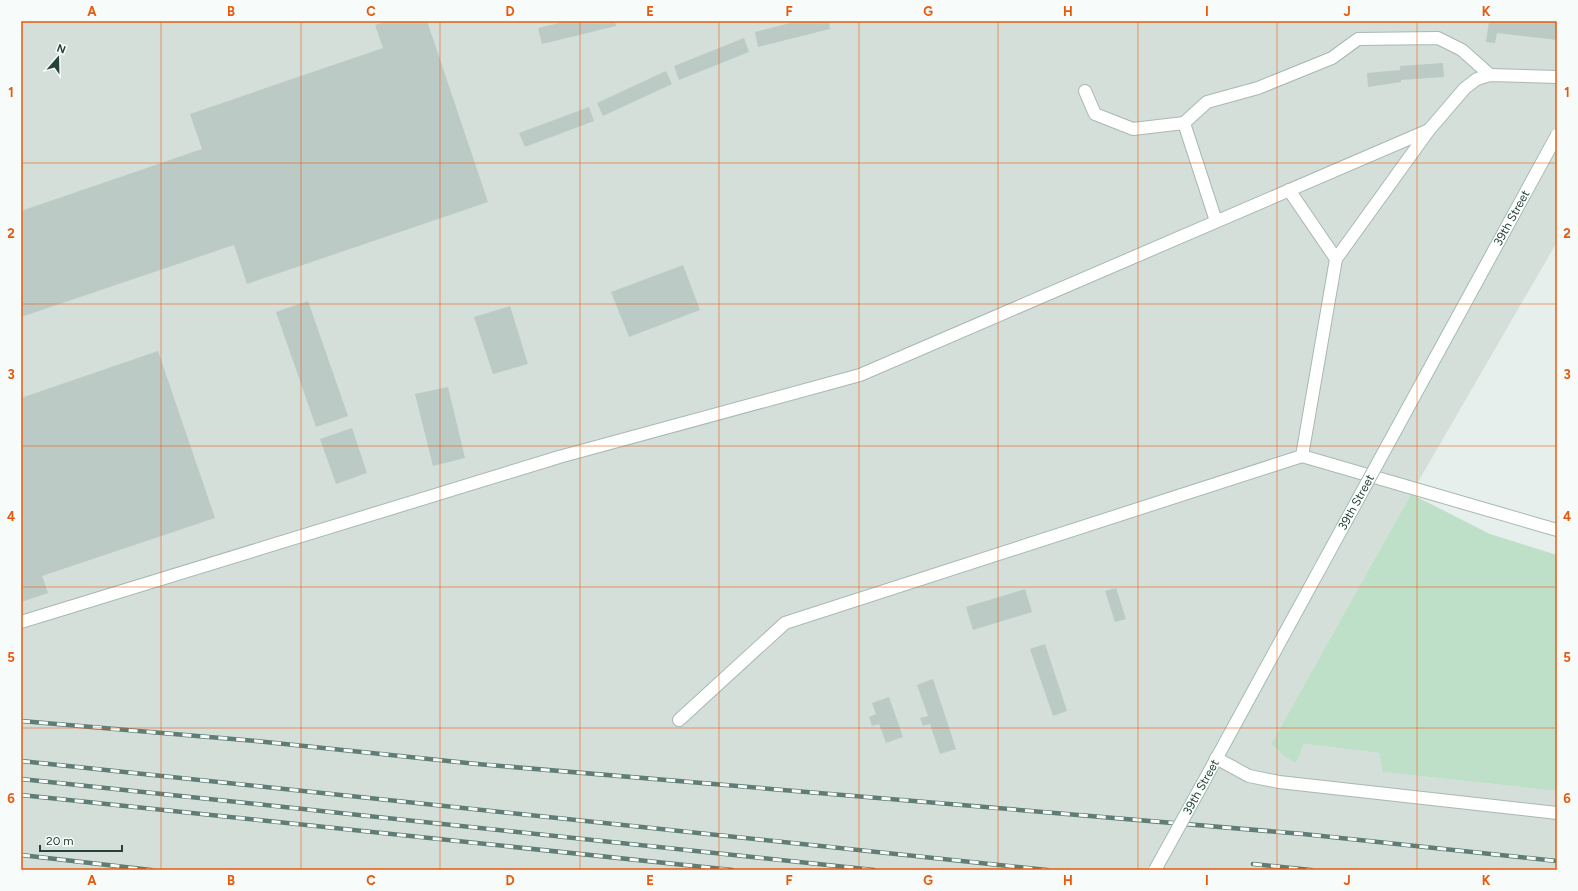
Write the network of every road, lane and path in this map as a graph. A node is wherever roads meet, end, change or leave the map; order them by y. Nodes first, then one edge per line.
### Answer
1 (1490, 75) junction
2 (1557, 77) edge
3 (1085, 91) dead end
4 (1184, 123) junction
5 (1429, 130) junction
6 (1557, 135) edge
7 (1289, 190) junction
8 (1216, 221) junction
9 (1336, 259) junction
10 (1302, 456) junction
11 (1557, 530) edge
12 (21, 622) edge
13 (678, 720) dead end
14 (1216, 758) junction
15 (1557, 813) edge
16 (1155, 870) edge

1 - 2 main road
1 - 4 main road
1 - 5 main road
3 - 4 main road
4 - 8 main road
5 - 7 main road
5 - 9 main road
6 - 14 main road, 39th Street, bridge
7 - 8 main road
7 - 9 main road
8 - 12 main road
9 - 10 main road
10 - 11 main road
10 - 13 main road
14 - 15 main road
14 - 16 main road, 39th Street, bridge

